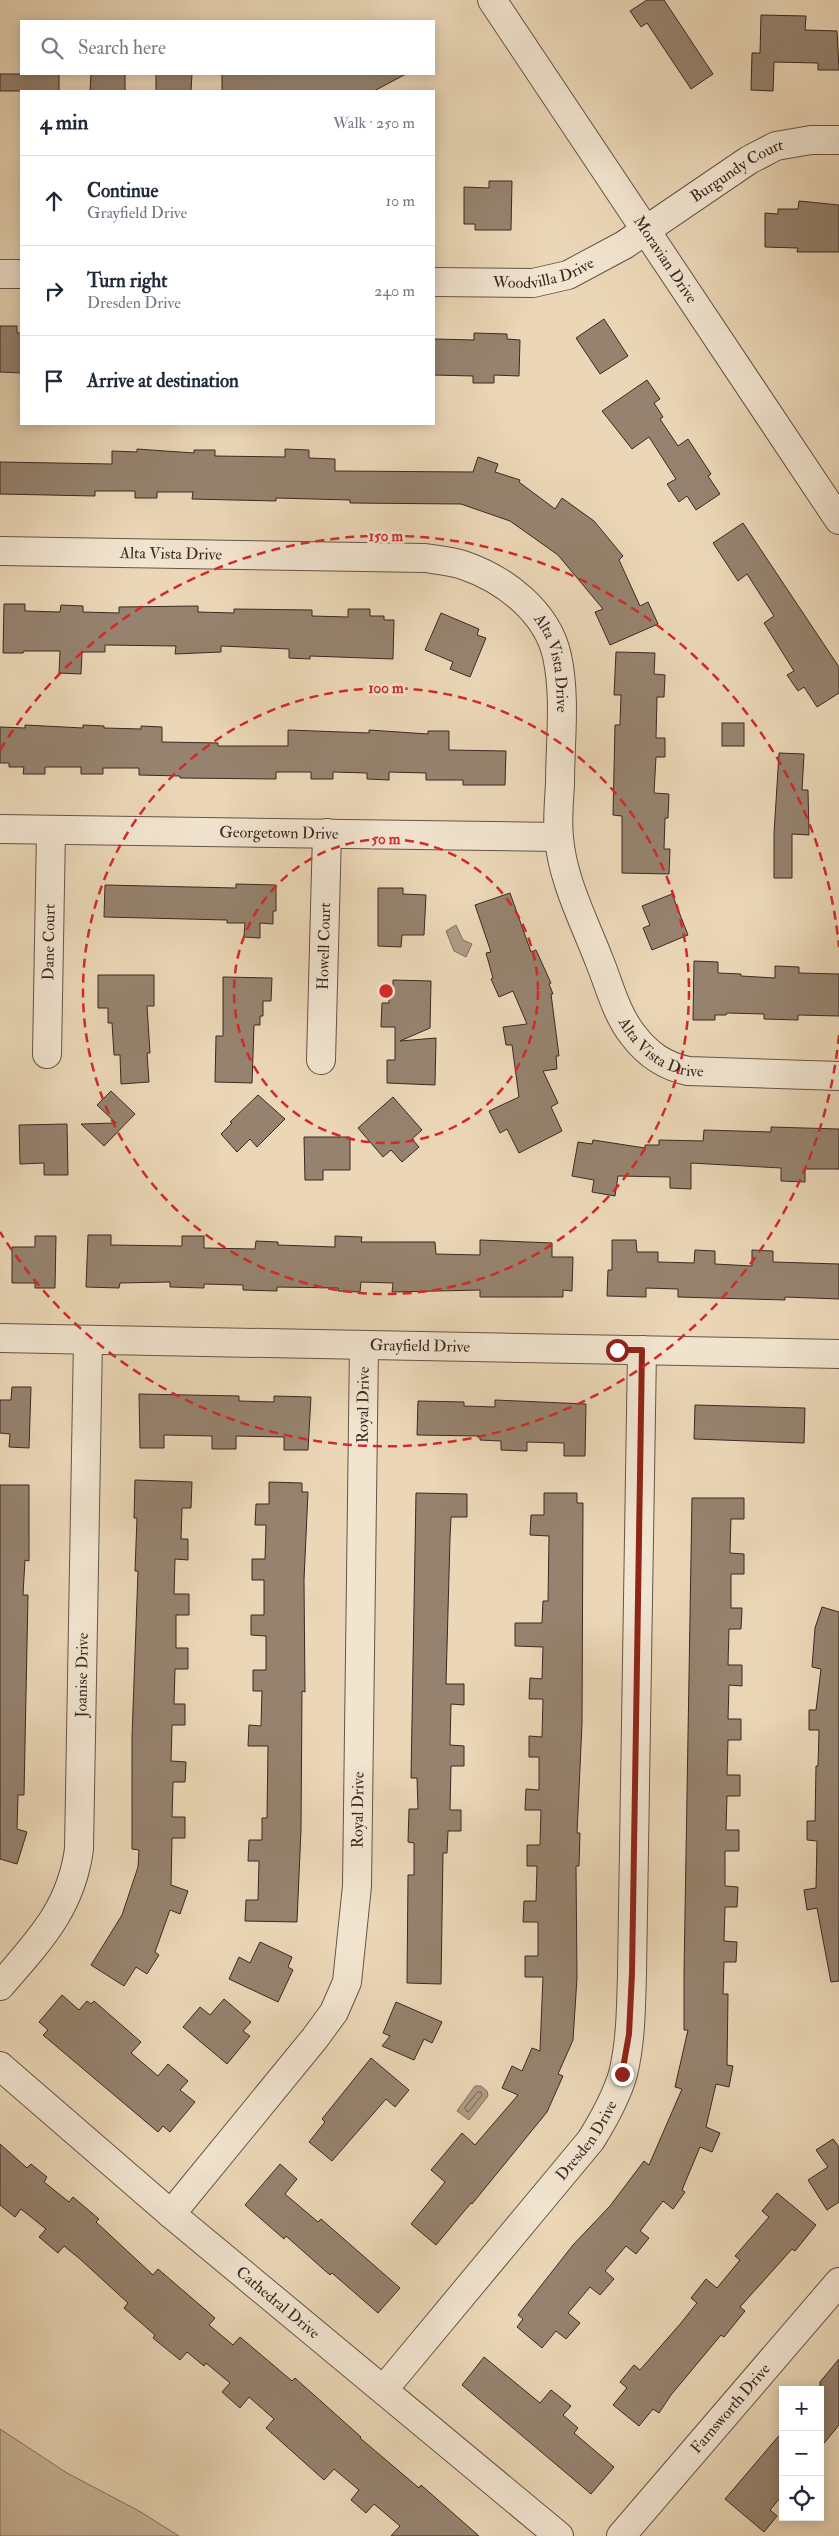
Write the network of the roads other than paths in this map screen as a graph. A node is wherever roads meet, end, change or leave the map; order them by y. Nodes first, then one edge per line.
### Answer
1 (492, 0) edge
2 (839, 140) edge
3 (645, 232) junction
4 (0, 274) edge
5 (20, 274) edge
6 (435, 282) edge
7 (839, 520) edge
8 (0, 551) edge
9 (0, 829) edge
10 (51, 830) junction
11 (327, 833) junction
12 (558, 837) junction
13 (46, 1054) dead end
14 (321, 1060) dead end
15 (839, 1076) edge
16 (0, 1338) edge
17 (88, 1340) junction
18 (364, 1345) junction
19 (642, 1350) junction
20 (839, 1354) edge
21 (0, 1986) edge
22 (0, 2066) edge
23 (171, 2214) junction
24 (839, 2282) edge
25 (384, 2389) junction
26 (559, 2536) edge
27 (621, 2536) edge

1 - 3 street, Moravian Drive
2 - 3 street, Burgundy Court
3 - 6 street, Woodvilla Drive
3 - 7 street, Moravian Drive
4 - 5 street
8 - 12 street, Alta Vista Drive
9 - 10 street, Georgetown Drive
10 - 11 street, Georgetown Drive
10 - 13 street, Dane Court
11 - 12 street, Georgetown Drive
11 - 14 street, Howell Court
12 - 15 street, Alta Vista Drive
16 - 17 street, Grayfield Drive
17 - 18 street, Grayfield Drive
17 - 21 street, Joanise Drive
18 - 19 street, Grayfield Drive
18 - 23 street, Royal Drive
19 - 20 street, Grayfield Drive
19 - 25 street, Dresden Drive
22 - 23 street, Cathedral Drive
23 - 25 street, Cathedral Drive
24 - 27 street, Farnsworth Drive
25 - 26 street, Cathedral Drive

